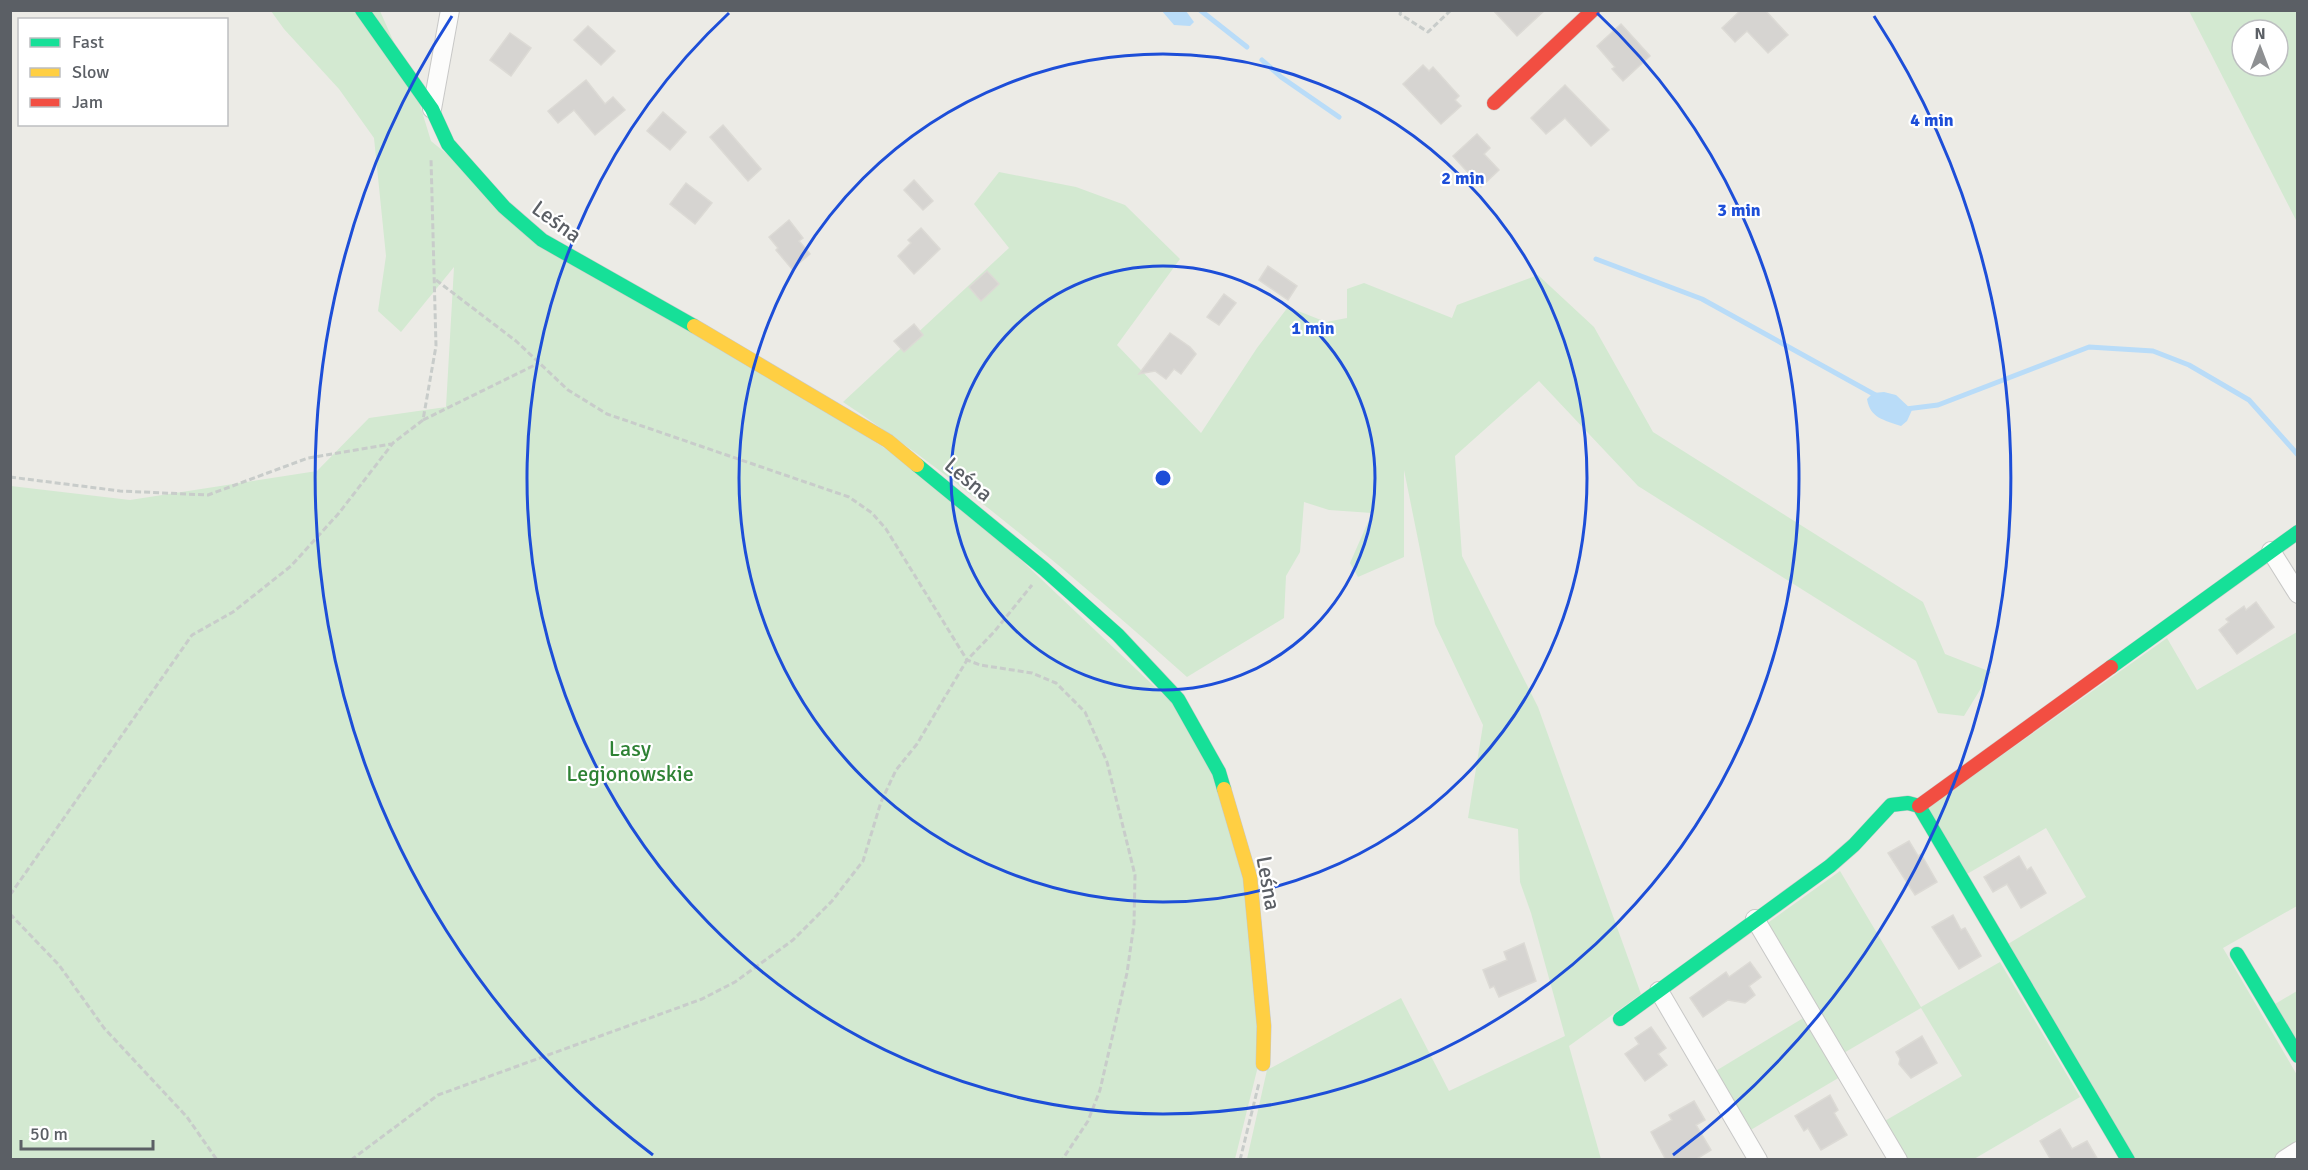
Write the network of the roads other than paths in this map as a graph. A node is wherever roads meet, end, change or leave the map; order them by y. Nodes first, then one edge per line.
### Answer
1 (362, 10) edge
2 (450, 10) edge
3 (1593, 10) edge
4 (1494, 103) dead end
5 (432, 109) junction
6 (2298, 531) edge
7 (2271, 551) junction
8 (2298, 594) edge
9 (1919, 806) junction
10 (1755, 919) junction
11 (2237, 954) dead end
12 (1659, 991) junction
13 (1620, 1019) dead end
14 (2298, 1056) edge
15 (1263, 1064) road end
16 (2298, 1151) edge
17 (1758, 1160) edge
18 (1898, 1160) edge
19 (2128, 1160) edge
20 (2284, 1160) edge

1 - 5 street, Leśna
2 - 5 street
3 - 4 street
5 - 15 street, Leśna
6 - 7 street
7 - 8 street
7 - 9 street
9 - 10 street
9 - 19 street
10 - 12 street
10 - 18 street
11 - 14 street
12 - 13 street
12 - 17 street
16 - 20 street

